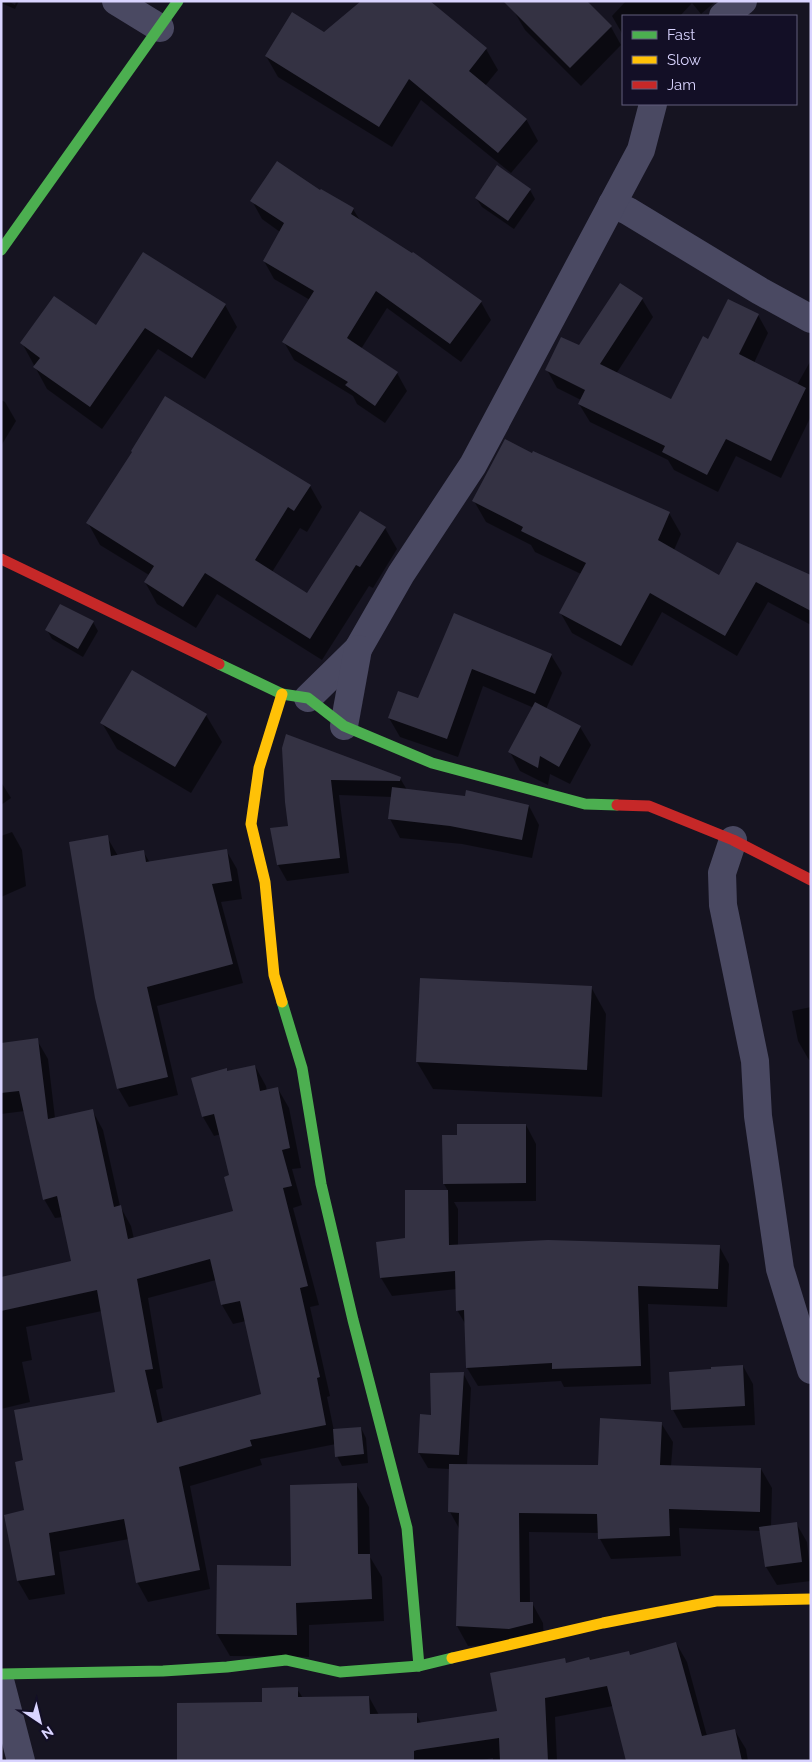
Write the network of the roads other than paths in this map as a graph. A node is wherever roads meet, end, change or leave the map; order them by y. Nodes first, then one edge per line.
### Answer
1 (116, 1) edge
2 (178, 1) edge
3 (742, 1) edge
4 (724, 15) edge
5 (160, 28) junction
6 (653, 105) edge
7 (612, 204) junction
8 (1, 250) edge
9 (811, 319) edge
10 (1, 559) edge
11 (358, 649) junction
12 (295, 696) junction
13 (344, 726) junction
14 (733, 840) junction
15 (811, 880) edge
16 (811, 1370) edge
17 (811, 1599) edge
18 (419, 1666) junction
19 (1, 1674) edge
20 (1, 1684) edge
21 (21, 1761) edge

1 - 5 street
2 - 5 street
3 - 4 street
5 - 8 street
6 - 7 street
7 - 9 street
7 - 11 street
10 - 12 street
11 - 12 street
11 - 13 street
12 - 13 street
12 - 18 street
13 - 14 street
14 - 15 street
14 - 16 street
17 - 18 street
18 - 19 street
20 - 21 street

